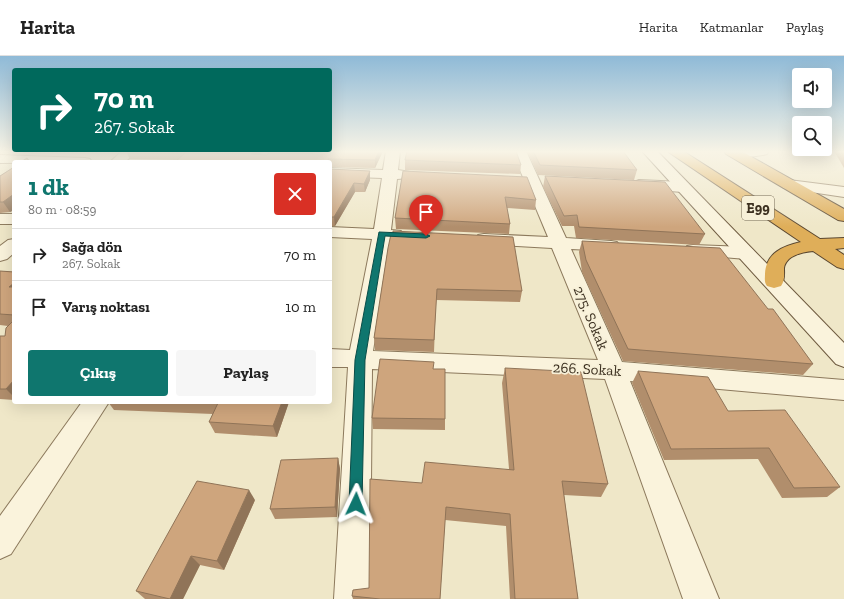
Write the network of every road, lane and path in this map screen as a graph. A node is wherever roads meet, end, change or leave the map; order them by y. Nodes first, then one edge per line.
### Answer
1 (390, 176) edge
2 (530, 176) edge
3 (672, 176) edge
4 (712, 176) edge
5 (774, 176) edge
6 (627, 184) edge
7 (789, 185) junction
8 (682, 187) junction
9 (844, 192) edge
10 (844, 216) edge
11 (0, 219) edge
12 (12, 219) edge
13 (332, 232) edge
14 (382, 234) junction
15 (413, 236) edge
16 (467, 238) edge
17 (559, 243) junction
18 (844, 243) edge
19 (815, 245) junction
20 (12, 246) edge
21 (629, 247) edge
22 (676, 249) edge
23 (746, 253) junction
24 (0, 255) edge
25 (844, 263) edge
26 (774, 282) junction
27 (332, 358) edge
28 (844, 358) edge
29 (360, 360) junction
30 (614, 370) junction
31 (844, 390) edge
32 (95, 404) edge
33 (0, 543) edge
34 (352, 599) edge
35 (701, 599) edge

1 - 14 street
2 - 17 street, 275. Sokak
3 - 8 street
4 - 19 highway, E99
5 - 7 highway, E99
6 - 8 street
7 - 9 street
7 - 10 highway, E99
8 - 23 street
11 - 12 street
13 - 14 street
14 - 15 street
14 - 29 street
16 - 17 street
17 - 21 street
17 - 30 street, 275. Sokak
18 - 19 highway
19 - 25 highway, E99
19 - 26 highway
20 - 24 street
22 - 23 street
23 - 26 street
26 - 28 street
27 - 29 street, 266. Sokak
29 - 30 street, 266. Sokak
29 - 34 street
30 - 31 street, 266. Sokak
30 - 35 street, 275. Sokak
32 - 33 street

